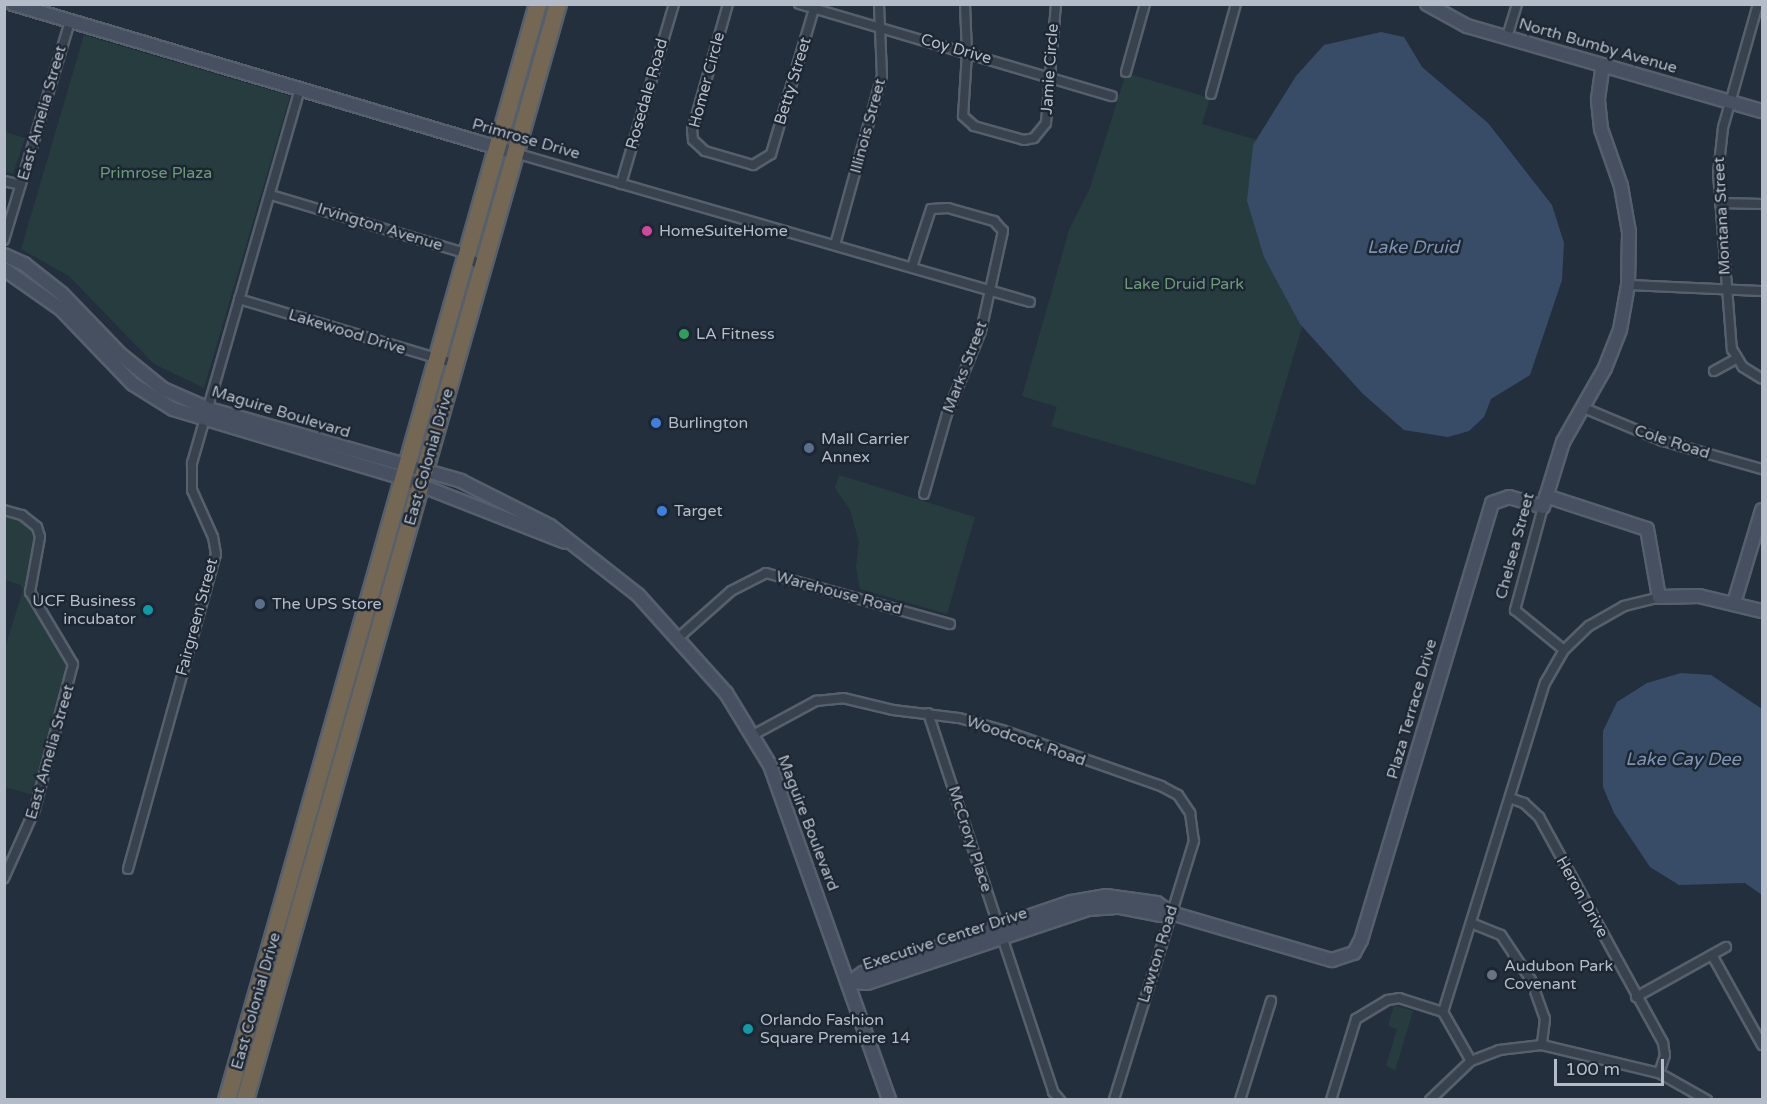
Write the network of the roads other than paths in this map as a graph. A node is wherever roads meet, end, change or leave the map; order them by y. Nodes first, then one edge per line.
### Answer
1 (13, 4) edge
2 (538, 4) edge
3 (558, 4) edge
4 (674, 4) edge
5 (728, 4) edge
6 (799, 4) edge
7 (879, 4) edge
8 (965, 4) edge
9 (1056, 4) edge
10 (1145, 4) edge
11 (1236, 4) edge
12 (1427, 4) edge
13 (1517, 4) edge
14 (1758, 4) edge
15 (814, 9) junction
16 (70, 21) junction
17 (881, 27) junction
18 (1508, 37) junction
19 (967, 53) junction
20 (1603, 65) junction
21 (1126, 72) dead end
22 (1051, 78) junction
23 (300, 89) junction
24 (1211, 94) dead end
25 (1112, 96) dead end
26 (1730, 102) junction
27 (1762, 111) edge
28 (498, 148) junction
29 (515, 153) junction
30 (771, 154) joint
31 (4, 181) edge
32 (621, 184) junction
33 (21, 186) junction
34 (270, 195) junction
35 (1720, 203) junction
36 (1762, 204) edge
37 (4, 240) edge
38 (835, 245) junction
39 (468, 254) junction
40 (4, 255) edge
41 (912, 267) junction
42 (4, 269) edge
43 (482, 270) junction
44 (1628, 285) junction
45 (1726, 289) junction
46 (991, 291) junction
47 (1762, 291) edge
48 (239, 299) junction
49 (1030, 302) dead end
50 (1737, 358) junction
51 (438, 359) junction
52 (455, 364) junction
53 (1714, 370) dead end
54 (1762, 379) edge
55 (1584, 408) junction
56 (207, 415) junction
57 (1762, 469) edge
58 (415, 476) junction
59 (924, 494) dead end
60 (1544, 502) junction
61 (4, 510) edge
62 (1762, 510) edge
63 (1659, 597) junction
64 (1734, 603) junction
65 (368, 608) junction
66 (1762, 611) edge
67 (950, 624) dead end
68 (677, 639) junction
69 (1564, 650) junction
70 (928, 713) junction
71 (336, 717) junction
72 (352, 726) junction
73 (753, 735) junction
74 (336, 785) junction
75 (1510, 798) junction
76 (1188, 809) joint
77 (128, 869) dead end
78 (4, 878) edge
79 (284, 903) junction
80 (300, 909) junction
81 (1171, 913) junction
82 (1471, 923) junction
83 (1001, 932) junction
84 (1726, 947) dead end
85 (1712, 955) junction
86 (1332, 960) joint
87 (850, 982) junction
88 (1636, 997) junction
89 (1271, 1001) dead end
90 (1443, 1012) junction
91 (1542, 1045) junction
92 (1762, 1045) edge
93 (1471, 1061) junction
94 (1659, 1073) junction
95 (227, 1100) edge
96 (245, 1100) edge
97 (889, 1100) edge
98 (1060, 1100) edge
99 (1114, 1100) edge
100 (1240, 1100) edge
101 (1331, 1100) edge
102 (1430, 1100) edge
103 (1707, 1100) edge

1 - 16 street, Primrose Drive
2 - 28 highway, East Colonial Drive
3 - 29 highway, East Colonial Drive
4 - 32 street, Rosedale Road
5 - 30 street, Homer Circle
6 - 15 street, Coy Drive
7 - 17 street, Illinois Street
8 - 19 street
9 - 22 street, Jamie Circle
10 - 21 street
11 - 24 street
12 - 18 street, North Bumby Avenue
13 - 18 street
14 - 26 street, Montana Street
15 - 17 street, Coy Drive
15 - 30 street, Betty Street
16 - 23 street, Primrose Drive
16 - 33 street, East Amelia Street
17 - 19 street, Coy Drive
17 - 38 street, Illinois Street
18 - 20 street, North Bumby Avenue
19 - 22 street, Coy Drive
19 - 22 street, Jamie Circle
20 - 26 street, North Bumby Avenue
20 - 44 street, Chelsea Street
22 - 25 street, Coy Drive
23 - 28 street, Primrose Drive
23 - 34 street, Fairgreen Street
26 - 27 street, North Bumby Avenue
26 - 35 street, Montana Street
28 - 29 street, Primrose Drive
28 - 39 highway, East Colonial Drive
29 - 32 street, Primrose Drive
29 - 43 highway, East Colonial Drive
31 - 33 street
32 - 38 street, Primrose Drive
33 - 37 street, East Amelia Street
34 - 39 street, Irvington Avenue
34 - 48 street, Fairgreen Street
35 - 36 street
35 - 45 street, Montana Street
38 - 41 street, Primrose Drive
39 - 43 street
39 - 51 highway, East Colonial Drive
40 - 56 street, Maguire Boulevard
41 - 46 street, Primrose Drive
41 - 46 street, Marks Street
42 - 56 street, Maguire Boulevard
43 - 52 highway, East Colonial Drive
44 - 45 street
44 - 55 street, Chelsea Street
45 - 47 street
45 - 50 street, Montana Street
46 - 49 street, Primrose Drive
46 - 59 street, Marks Street
48 - 51 street, Lakewood Drive
48 - 56 street, Fairgreen Street
50 - 53 street
50 - 54 street
51 - 52 street, Lakewood Drive
51 - 58 highway, East Colonial Drive
52 - 58 highway, East Colonial Drive
55 - 57 street, Cole Road
55 - 60 street, Chelsea Street
56 - 58 street, Maguire Boulevard
56 - 77 street, Fairgreen Street
58 - 65 highway, East Colonial Drive
58 - 68 street, Maguire Boulevard
58 - 72 highway, East Colonial Drive
60 - 63 street
60 - 69 street, Chelsea Street
60 - 86 street, Plaza Terrace Drive
61 - 78 street, East Amelia Street
62 - 64 street
63 - 64 street
63 - 69 street
64 - 66 street
65 - 71 highway, East Colonial Drive
65 - 72 highway
67 - 68 street, Warehouse Road
68 - 73 street, Maguire Boulevard
69 - 75 street
70 - 73 street, Woodcock Road
70 - 76 street, Woodcock Road
70 - 83 street, McCrory Place
71 - 74 highway
71 - 79 highway, East Colonial Drive
72 - 74 highway, East Colonial Drive
73 - 87 street, Maguire Boulevard
74 - 80 highway, East Colonial Drive
75 - 82 street
75 - 88 street, Heron Drive
76 - 81 street, Lawton Road
79 - 80 street
79 - 95 highway, East Colonial Drive
80 - 96 highway, East Colonial Drive
81 - 83 street, Executive Center Drive
81 - 86 street, Executive Center Drive
81 - 99 street, Lawton Road
82 - 90 street
82 - 91 street
83 - 87 street, Executive Center Drive
83 - 98 street, McCrory Place
84 - 85 street
85 - 88 street
85 - 92 street
87 - 97 street, Maguire Boulevard
88 - 94 street, Heron Drive
89 - 100 street
90 - 93 street
90 - 101 street
91 - 93 street
91 - 94 street
93 - 102 street
94 - 103 street

